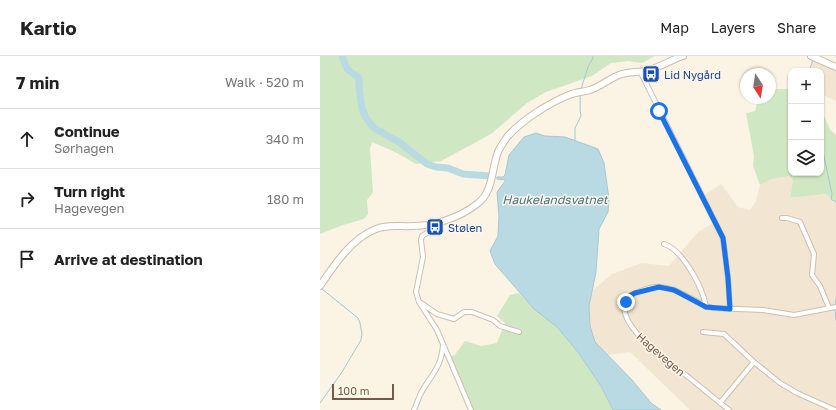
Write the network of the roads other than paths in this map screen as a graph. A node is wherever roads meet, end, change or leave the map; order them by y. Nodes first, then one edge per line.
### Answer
1 (683, 56) edge
2 (811, 56) edge
3 (836, 67) edge
4 (640, 71) junction
5 (782, 218) dead end
6 (433, 224) junction
7 (664, 244) dead end
8 (320, 286) edge
9 (419, 302) junction
10 (706, 307) junction
11 (832, 308) edge
12 (730, 309) junction
13 (519, 332) dead end
14 (703, 332) dead end
15 (443, 343) junction
16 (754, 362) junction
17 (720, 403) junction
18 (414, 410) edge
19 (471, 410) edge
20 (729, 410) edge
21 (835, 410) edge

1 - 4 main road
2 - 3 main road
4 - 6 main road
4 - 12 street
5 - 11 street, Hagevegen
6 - 8 main road
6 - 9 street
7 - 10 street
9 - 13 street
9 - 15 street
10 - 12 street, Hagevegen
10 - 17 street, Hagevegen
11 - 12 street, Hagevegen
14 - 16 street
15 - 18 street
15 - 19 street
16 - 17 street
16 - 21 street
17 - 20 street, Hagevegen

